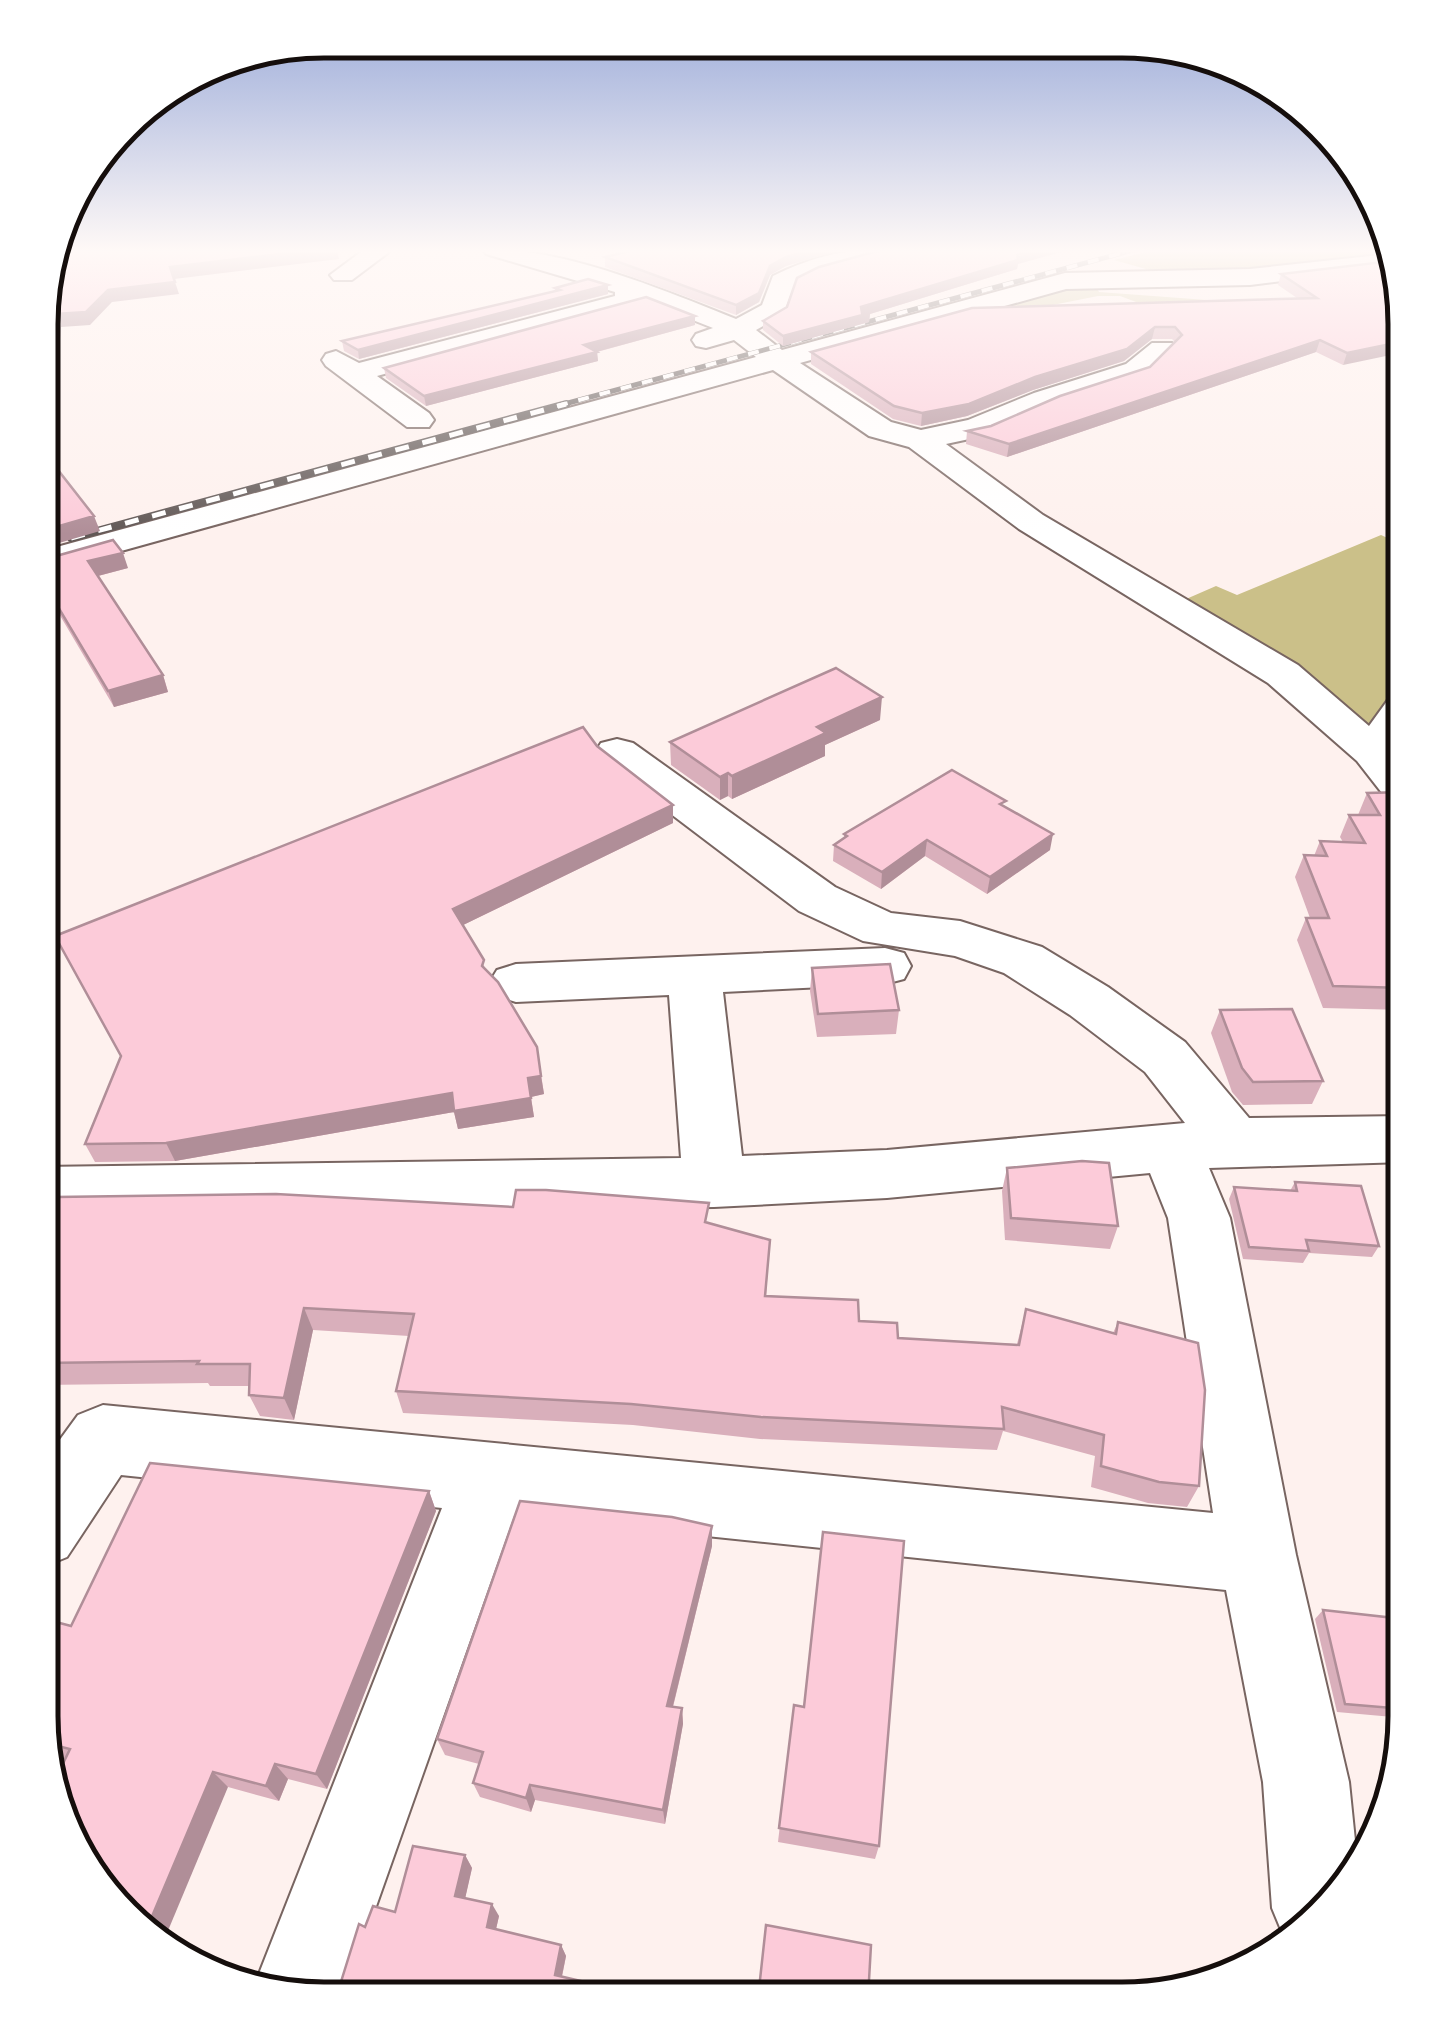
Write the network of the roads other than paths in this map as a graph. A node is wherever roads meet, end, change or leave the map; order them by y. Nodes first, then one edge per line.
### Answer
1 (464, 344) edge
2 (693, 344) edge
3 (757, 344) edge
4 (843, 344) edge
5 (675, 350) dead end
6 (1162, 350) edge
7 (324, 352) dead end
8 (780, 362) junction
9 (356, 373) junction
10 (380, 430) dead end
11 (920, 440) junction
12 (58, 558) edge
13 (1388, 730) edge
14 (617, 752) dead end
15 (1372, 752) junction
16 (1388, 771) edge
17 (1023, 960) junction
18 (694, 974) junction
19 (516, 983) dead end
20 (1387, 1140) edge
21 (1203, 1146) junction
22 (714, 1182) junction
23 (58, 1192) edge
24 (490, 1479) junction
25 (58, 1505) edge
26 (1258, 1555) junction
27 (1316, 1896) edge
28 (303, 1980) edge

1 - 9 street
2 - 5 street
3 - 8 street
4 - 8 street
6 - 11 street
7 - 9 street
8 - 11 street
8 - 12 street
9 - 10 street
11 - 15 street
13 - 15 street
14 - 17 street
15 - 16 street
17 - 18 street
17 - 21 street
18 - 19 street
18 - 22 street
20 - 21 street
21 - 22 street
21 - 26 street
22 - 23 street
24 - 25 street
24 - 26 street
24 - 28 street
26 - 27 street

